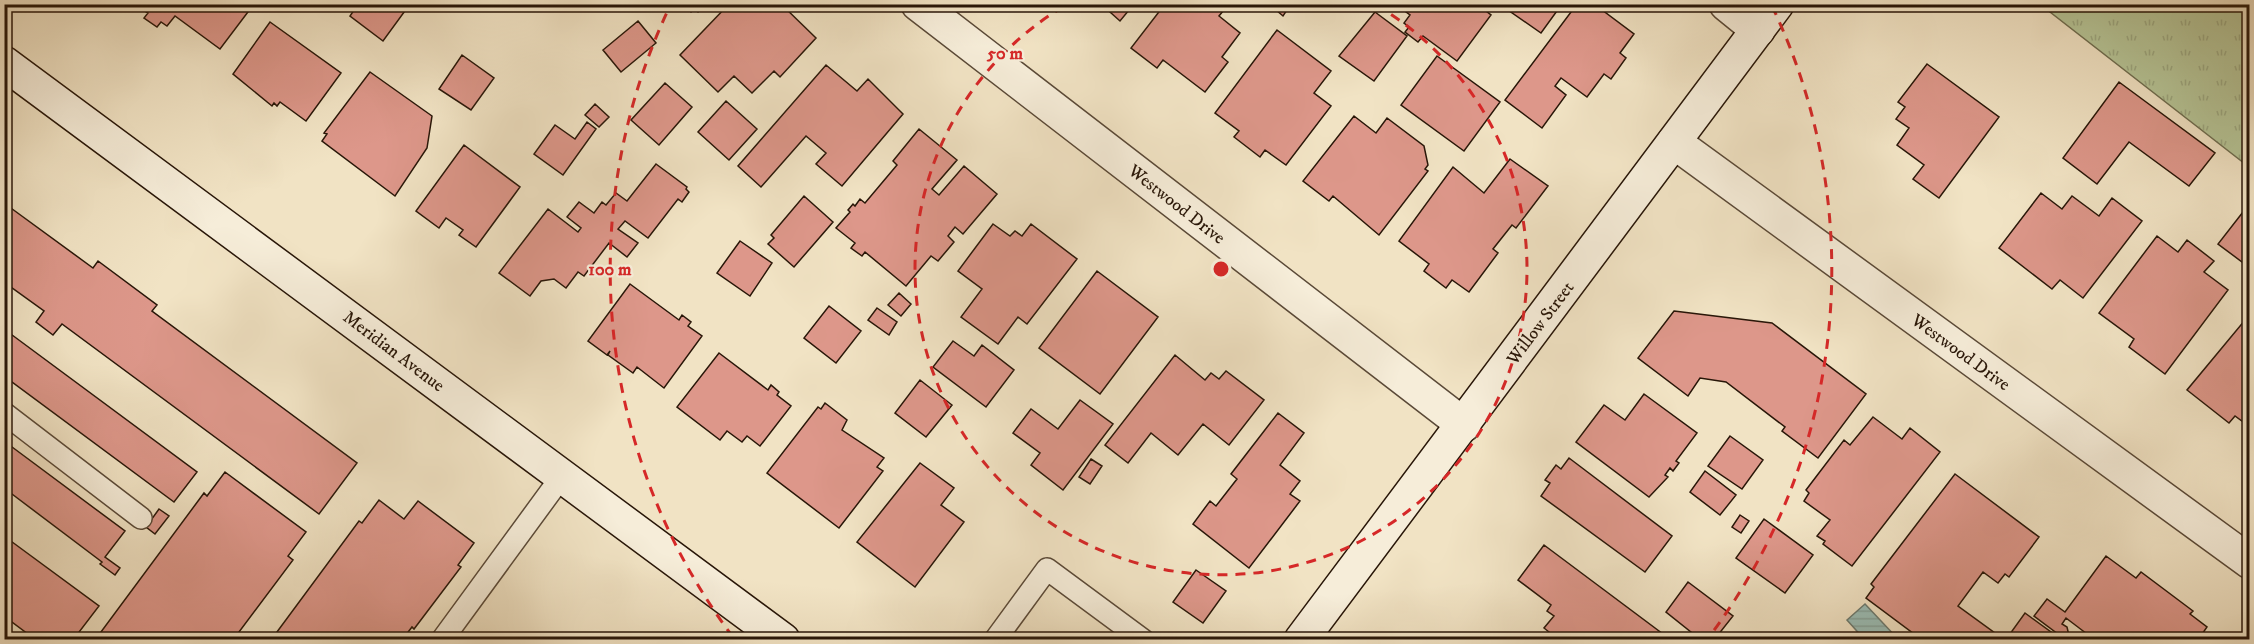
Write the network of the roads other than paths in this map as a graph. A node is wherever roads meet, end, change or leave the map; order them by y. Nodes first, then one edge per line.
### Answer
1 (918, 4) edge
2 (1726, 4) edge
3 (1768, 17) edge
4 (4, 63) edge
5 (1674, 142) junction
6 (4, 413) edge
7 (1464, 425) junction
8 (562, 476) junction
9 (141, 518) dead end
10 (2250, 561) edge
11 (442, 639) edge
12 (783, 639) edge
13 (995, 639) edge
14 (1143, 639) edge
15 (1300, 639) edge

1 - 7 main road, Westwood Drive
2 - 3 main road
3 - 5 main road, Willow Street
4 - 8 main road, Meridian Avenue
5 - 7 main road, Willow Street
5 - 10 main road, Westwood Drive
6 - 9 lane
7 - 15 main road, Willow Street
8 - 11 lane
8 - 12 main road, Meridian Avenue
13 - 14 lane

